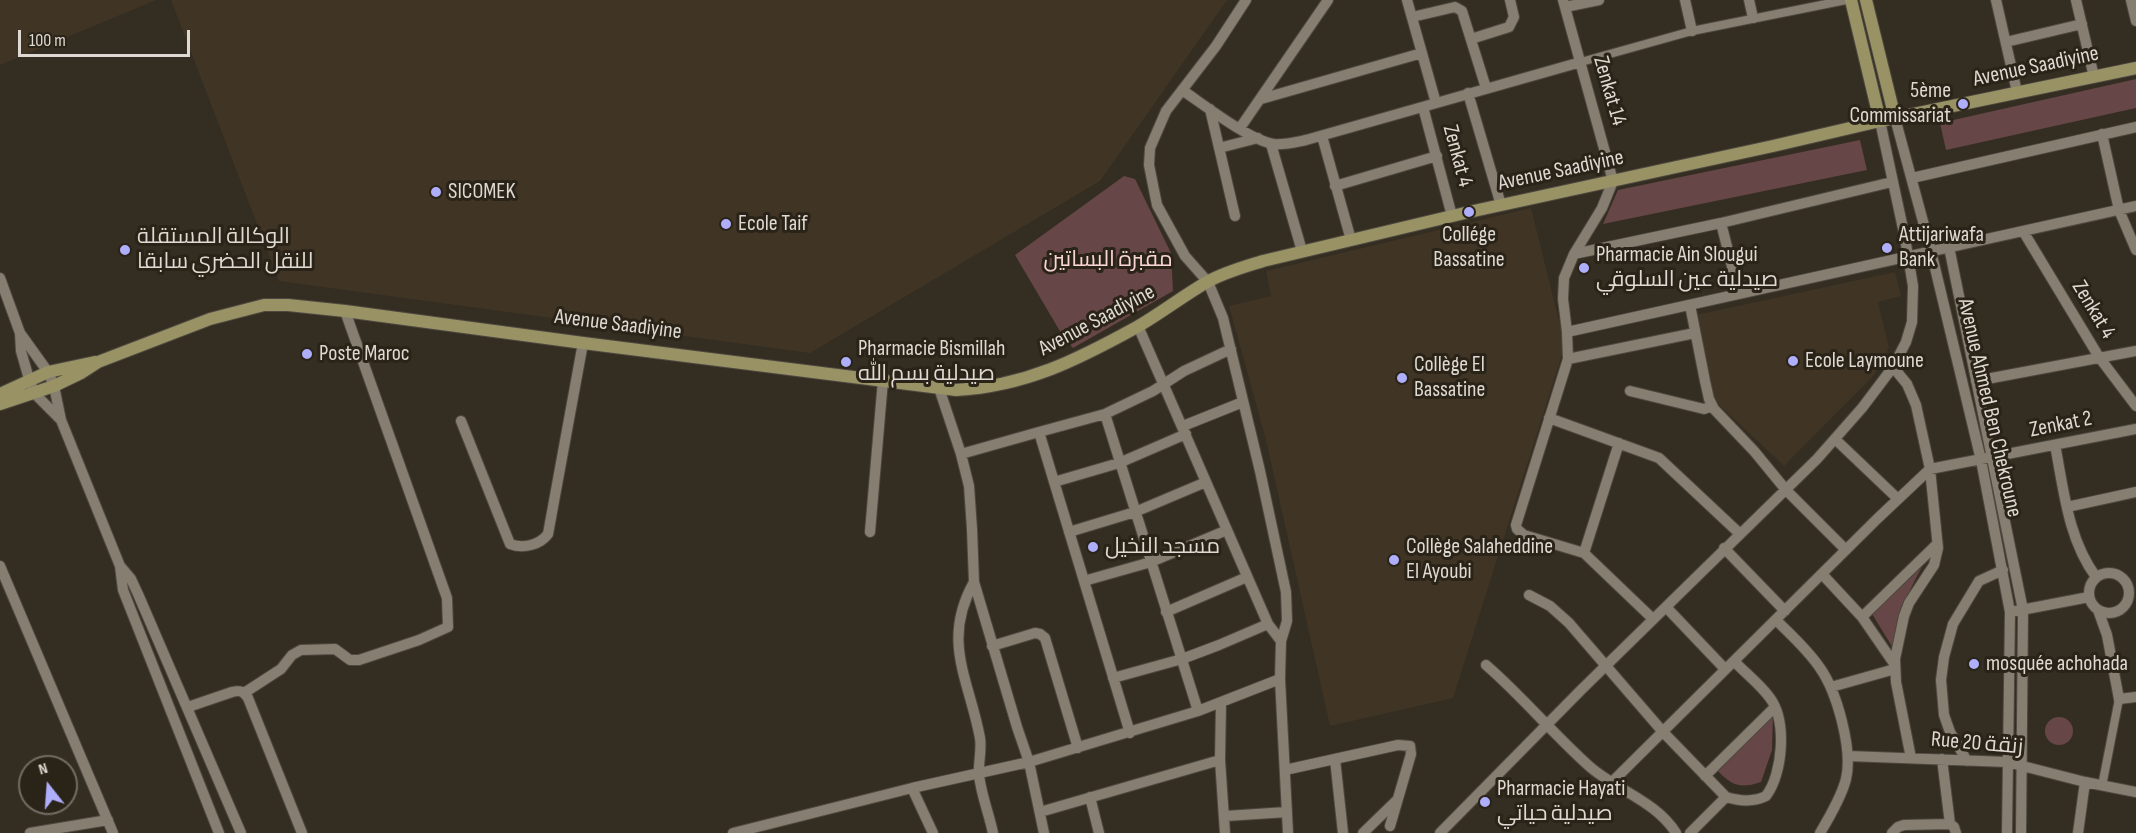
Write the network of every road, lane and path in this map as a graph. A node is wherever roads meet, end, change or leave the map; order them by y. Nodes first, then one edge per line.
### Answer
1 (1246, 0) edge
2 (1328, 0) edge
3 (1407, 0) edge
4 (1510, 0) edge
5 (1599, 0) edge
6 (1685, 0) edge
7 (1749, 0) edge
8 (1846, 0) edge
9 (1851, 0) edge
10 (1866, 0) edge
11 (1996, 0) edge
12 (2076, 0) edge
13 (2132, 0) edge
14 (1564, 4) edge
15 (1412, 17) junction
16 (1753, 18) junction
17 (2136, 21) edge
18 (2082, 24) junction
19 (1692, 32) junction
20 (1471, 39) junction
21 (2006, 42) junction
22 (1422, 52) junction
23 (1581, 62) junction
24 (2136, 68) edge
25 (2094, 77) junction
26 (1486, 88) junction
27 (1182, 90) junction
28 (2018, 92) junction
29 (1468, 93) junction
30 (1261, 99) junction
31 (1436, 103) junction
32 (1423, 107) junction
33 (1210, 109) junction
34 (1895, 118) junction
35 (1880, 121) junction
36 (2136, 127) edge
37 (1240, 128) junction
38 (2102, 134) junction
39 (1322, 136) junction
40 (1258, 138) junction
41 (1271, 144) junction
42 (1219, 148) junction
43 (1437, 156) junction
44 (1912, 178) junction
45 (1613, 181) junction
46 (1892, 182) junction
47 (1335, 186) junction
48 (1501, 205) junction
49 (2136, 206) edge
50 (2119, 210) junction
51 (1235, 216) dead end
52 (1452, 216) junction
53 (1721, 223) junction
54 (2023, 231) junction
55 (1350, 240) junction
56 (1949, 247) junction
57 (2136, 250) edge
58 (1302, 251) junction
59 (1931, 251) junction
60 (1574, 255) junction
61 (1909, 256) junction
62 (0, 278) edge
63 (1208, 282) junction
64 (1739, 294) junction
65 (1690, 305) junction
66 (345, 311) junction
67 (1138, 326) junction
68 (1567, 332) junction
69 (20, 333) junction
70 (1695, 333) junction
71 (583, 344) junction
72 (1231, 349) junction
73 (2136, 351) edge
74 (2099, 357) junction
75 (1568, 360) junction
76 (98, 362) junction
77 (1893, 367) junction
78 (48, 372) junction
79 (29, 379) junction
80 (884, 380) junction
81 (1976, 381) junction
82 (1164, 384) junction
83 (54, 386) junction
84 (939, 388) junction
85 (1630, 391) dead end
86 (0, 394) edge
87 (35, 394) junction
88 (1244, 402) junction
89 (0, 404) edge
90 (1712, 406) junction
91 (2136, 406) edge
92 (1105, 414) junction
93 (1550, 418) junction
94 (61, 420) junction
95 (462, 421) dead end
96 (2136, 429) edge
97 (1184, 430) junction
98 (1039, 432) junction
99 (1835, 439) junction
100 (1619, 443) junction
101 (2055, 445) junction
102 (962, 454) junction
103 (1993, 458) junction
104 (1981, 460) junction
105 (1119, 464) junction
106 (1930, 469) junction
107 (1054, 482) junction
108 (1206, 482) junction
109 (1786, 490) junction
110 (2136, 492) edge
111 (1898, 499) junction
112 (2067, 507) junction
113 (1135, 512) junction
114 (1227, 530) junction
115 (870, 532) dead end
116 (1069, 532) junction
117 (1739, 534) junction
118 (1937, 544) junction
119 (1724, 548) junction
120 (1846, 549) junction
121 (1584, 553) junction
122 (1151, 562) junction
123 (0, 566) edge
124 (120, 566) junction
125 (2003, 570) junction
126 (1822, 574) junction
127 (1247, 577) junction
128 (2096, 577) junction
129 (1084, 581) junction
130 (974, 582) junction
131 (2132, 589) edge
132 (1529, 596) dead end
133 (2089, 597) junction
134 (1666, 607) junction
135 (2023, 610) junction
136 (2098, 610) junction
137 (1166, 612) junction
138 (2010, 612) junction
139 (1780, 616) junction
140 (1862, 617) junction
141 (1653, 619) junction
142 (1268, 624) junction
143 (1281, 641) junction
144 (992, 646) junction
145 (1182, 659) junction
146 (1486, 665) dead end
147 (1606, 665) junction
148 (1729, 665) junction
149 (1895, 667) junction
150 (1113, 678) junction
151 (1280, 679) junction
152 (1831, 687) junction
153 (244, 693) junction
154 (2136, 697) edge
155 (2119, 699) junction
156 (1221, 703) junction
157 (188, 707) junction
158 (1775, 707) junction
159 (1198, 711) junction
160 (1547, 724) junction
161 (1664, 732) junction
162 (1130, 733) junction
163 (1078, 748) junction
164 (1848, 756) junction
165 (1911, 758) junction
166 (1335, 759) junction
167 (1942, 759) junction
168 (1220, 760) junction
169 (1967, 761) junction
170 (1029, 762) junction
171 (2007, 762) junction
172 (2022, 765) junction
173 (1285, 770) junction
174 (979, 774) junction
175 (1705, 776) junction
176 (2085, 782) junction
177 (1611, 783) junction
178 (2102, 786) junction
179 (912, 788) junction
180 (2136, 792) edge
181 (1090, 797) junction
182 (1726, 797) junction
183 (1398, 799) junction
184 (1040, 812) junction
185 (1287, 812) junction
186 (1226, 816) junction
187 (1380, 816) junction
188 (108, 820) junction
189 (1953, 828) edge
190 (1394, 830) edge
191 (930, 832) edge
192 (30, 833) edge
193 (113, 833) edge
194 (219, 833) edge
195 (241, 833) edge
196 (302, 833) edge
197 (733, 833) edge
198 (993, 833) edge
199 (1044, 833) edge
200 (1099, 833) edge
201 (1225, 833) edge
202 (1288, 833) edge
203 (1342, 833) edge
204 (1363, 833) edge
205 (1440, 833) edge
206 (1676, 833) edge
207 (1690, 833) edge
208 (1820, 833) edge
209 (1892, 833) edge
210 (2007, 833) edge
211 (2021, 833) edge
212 (2078, 833) edge

1 - 27 street
2 - 30 street
3 - 15 street
4 - 20 street
5 - 14 street
6 - 19 street
7 - 16 street
8 - 16 street
9 - 35 main road
10 - 34 main road, Avenue Ahmed Ben Chekroune
11 - 21 street
12 - 18 street
13 - 17 street
14 - 23 street, Zenkat 14
15 - 20 street
15 - 22 street
16 - 19 street
18 - 21 street
18 - 25 street
19 - 23 street
20 - 26 street
21 - 28 street
22 - 30 street
22 - 31 street
23 - 26 street
23 - 45 street, Zenkat 14
24 - 25 main road, Avenue Saadiyine
25 - 28 main road, Avenue Saadiyine
26 - 29 street
27 - 33 street
27 - 63 street
28 - 34 main road, Avenue Saadiyine
29 - 31 street
29 - 48 street
30 - 37 street
31 - 32 street
32 - 39 street
32 - 43 street, Zenkat 4
33 - 37 street
33 - 42 street
34 - 35 main road, Avenue Saadiyine
34 - 44 street, Avenue Ahmed Ben Chekroune
35 - 45 main road, Avenue Saadiyine
35 - 46 street
36 - 38 street
37 - 40 street
38 - 44 street
38 - 50 street
39 - 41 street
39 - 47 street
40 - 41 street
40 - 42 street
41 - 58 street
42 - 51 street
43 - 47 street
43 - 52 street, Zenkat 4
44 - 59 street, Avenue Ahmed Ben Chekroune
45 - 48 main road, Avenue Saadiyine
45 - 60 street
46 - 53 street
46 - 61 street
47 - 55 street
48 - 52 main road, Avenue Saadiyine
49 - 50 street
50 - 54 street
50 - 57 street
52 - 55 main road, Avenue Saadiyine
53 - 60 street
53 - 64 street
54 - 56 street
54 - 74 street, Zenkat 4
55 - 58 main road, Avenue Saadiyine
56 - 59 street
56 - 81 street, Avenue Ahmed Ben Chekroune
58 - 63 main road, Avenue Saadiyine
59 - 61 street
59 - 104 street, Avenue Ahmed Ben Chekroune
60 - 68 street
61 - 64 street
61 - 77 street
62 - 69 street
63 - 67 main road, Avenue Saadiyine
63 - 72 street
64 - 65 street
65 - 68 street
65 - 70 street
66 - 71 main road, Avenue Saadiyine
66 - 76 main road, Avenue Saadiyine
66 - 153 street
67 - 82 street
67 - 84 main road, Avenue Saadiyine
68 - 75 street
69 - 78 street
69 - 79 street
70 - 75 street
70 - 90 street
71 - 80 main road, Avenue Saadiyine
71 - 95 street
72 - 82 street
72 - 88 street
73 - 74 street
74 - 81 street
74 - 91 street, Zenkat 4
75 - 93 street
76 - 78 main road, Avenue Saadiyine
76 - 83 main road, Avenue Saadiyine
77 - 99 street
77 - 106 street
78 - 79 main road, Avenue Saadiyine
78 - 83 street
79 - 86 main road, Avenue Saadiyine
79 - 87 street
80 - 84 main road, Avenue Saadiyine
80 - 115 street
81 - 103 street, Avenue Ahmed Ben Chekroune
82 - 92 street
82 - 97 street
83 - 87 main road, Avenue Saadiyine
83 - 94 street
84 - 102 street
85 - 90 street
87 - 89 main road, Avenue Saadiyine
87 - 94 street
88 - 97 street
88 - 143 street
90 - 109 street
92 - 98 street
92 - 105 street
93 - 100 street
93 - 121 street
94 - 124 street
96 - 101 street, Zenkat 2
97 - 105 street
97 - 108 street
98 - 102 street
98 - 107 street
99 - 109 street
99 - 111 street
100 - 117 street
100 - 121 street
101 - 103 street, Zenkat 2
101 - 112 street
102 - 130 street
103 - 104 street, Zenkat 2
103 - 135 street, Avenue Ahmed Ben Chekroune
104 - 106 street, Zenkat 2
104 - 125 street, Avenue Ahmed Ben Chekroune
105 - 107 street
105 - 113 street
106 - 111 street
106 - 118 street
107 - 116 street
108 - 113 street
108 - 114 street
109 - 117 street
109 - 120 street
110 - 112 street
111 - 120 street
112 - 128 street
113 - 116 street
113 - 122 street
114 - 122 street
114 - 127 street
116 - 129 street
117 - 119 street
118 - 140 street
118 - 149 street
119 - 134 street
119 - 139 street
120 - 126 street
121 - 141 street
122 - 129 street
122 - 137 street
123 - 188 street
124 - 157 street
124 - 194 street
125 - 138 street, Avenue Ahmed Ben Chekroune
125 - 169 street
126 - 139 street
126 - 140 street
127 - 137 street
127 - 142 street
128 - 131 street
128 - 133 street
129 - 150 street
130 - 144 street
130 - 174 street
131 - 136 street
132 - 147 street
133 - 135 street
133 - 136 street
134 - 141 street
134 - 148 street
135 - 138 street
135 - 172 street, Avenue Ahmed Ben Chekroune
136 - 155 street
137 - 145 street
138 - 171 street, Avenue Ahmed Ben Chekroune
139 - 148 street
139 - 152 street
140 - 149 street
141 - 147 street
142 - 143 street
142 - 145 street
143 - 151 street
144 - 163 street
144 - 170 street
145 - 150 street
145 - 159 street
146 - 160 street
147 - 160 street
147 - 161 street
148 - 158 street
148 - 161 street
149 - 152 street
149 - 165 street
150 - 162 street
151 - 156 street
151 - 173 street
152 - 164 street
153 - 157 street
153 - 196 street
154 - 155 street
155 - 178 street
156 - 159 street
156 - 168 street
157 - 195 street
158 - 175 street
158 - 182 street
159 - 162 street
160 - 177 street
160 - 205 street
161 - 175 street
161 - 177 street
162 - 163 street
163 - 170 street
164 - 165 street, Rue 20 زنقة
164 - 208 street
165 - 167 street, Rue 20 زنقة
166 - 173 street
166 - 183 street
166 - 203 street
167 - 169 street, Rue 20 زنقة
167 - 189 street
168 - 181 street
168 - 186 street
169 - 171 street, Rue 20 زنقة
170 - 174 street
170 - 184 street
171 - 172 street, Rue 20 زنقة
171 - 210 street, Avenue Ahmed Ben Chekroune
172 - 176 street, Rue 20 زنقة
172 - 211 street, Avenue Ahmed Ben Chekroune
173 - 185 street
174 - 179 street
174 - 198 street
175 - 182 street
176 - 178 street, Rue 20 زنقة
176 - 212 street
177 - 206 street
178 - 180 street, Rue 20 زنقة
179 - 191 street
179 - 197 street
181 - 184 street
181 - 200 street
182 - 207 street
183 - 187 street
183 - 190 street
184 - 199 street
185 - 186 street
185 - 202 street
186 - 201 street
187 - 190 street
187 - 204 street
188 - 192 street
188 - 193 street
189 - 209 street

